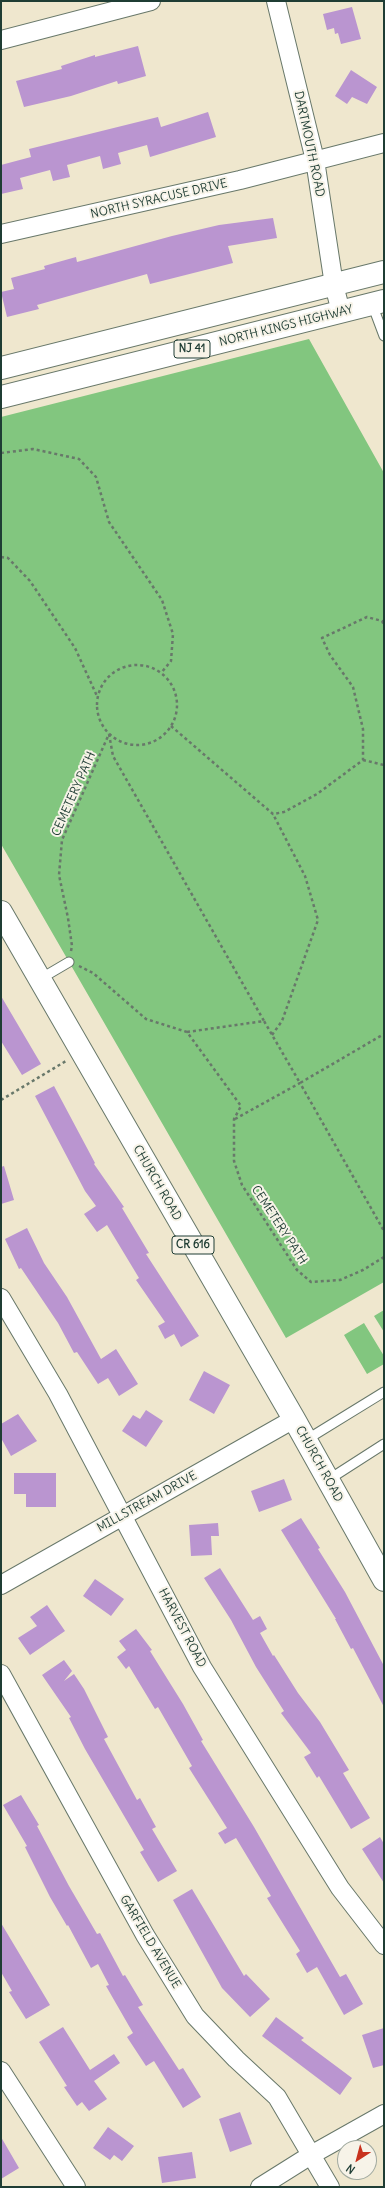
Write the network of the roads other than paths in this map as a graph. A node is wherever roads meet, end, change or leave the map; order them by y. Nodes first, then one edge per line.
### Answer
1 (151, 1) edge
2 (276, 1) edge
3 (1, 40) edge
4 (384, 144) edge
5 (315, 160) junction
6 (1, 234) edge
7 (384, 272) edge
8 (334, 285) junction
9 (378, 303) edge
10 (341, 312) junction
11 (384, 336) edge
12 (1, 368) edge
13 (1, 397) edge
14 (1, 912) edge
15 (69, 962) road end
16 (40, 979) junction
17 (1, 1298) edge
18 (384, 1392) edge
19 (294, 1419) junction
20 (306, 1440) junction
21 (384, 1444) edge
22 (328, 1480) junction
23 (124, 1515) junction
24 (384, 1580) edge
25 (1, 1584) edge
26 (1, 1674) edge
27 (384, 1945) edge
28 (1, 2071) edge
29 (384, 2114) edge
30 (311, 2155) junction
31 (76, 2187) edge
32 (260, 2187) edge
33 (330, 2187) edge

1 - 3 street
2 - 5 street, DARTMOUTH ROAD
4 - 5 street, NORTH SYRACUSE DRIVE
5 - 6 street, NORTH SYRACUSE DRIVE
5 - 8 street, DARTMOUTH ROAD
7 - 8 main road, NJ 41
8 - 10 street, DARTMOUTH ROAD
8 - 12 main road, NJ 41
9 - 10 main road, NORTH KINGS HIGHWAY / NJ 41
9 - 11 lane
10 - 13 main road, NORTH KINGS HIGHWAY / NJ 41
14 - 16 main road, CHURCH ROAD / CR 616
15 - 16 lane
16 - 19 main road, CHURCH ROAD / CR 616
17 - 23 street, HARVEST ROAD
18 - 20 lane
19 - 20 main road, CHURCH ROAD / CR 616
19 - 23 street, MILLSTREAM DRIVE
20 - 22 main road, CHURCH ROAD / CR 616
21 - 22 lane
22 - 24 main road, CHURCH ROAD / CR 616
23 - 25 street, MILLSTREAM DRIVE
23 - 27 street, HARVEST ROAD
26 - 30 street, GARFIELD AVENUE
28 - 31 street
29 - 30 street
30 - 32 street
30 - 33 street, GARFIELD AVENUE

